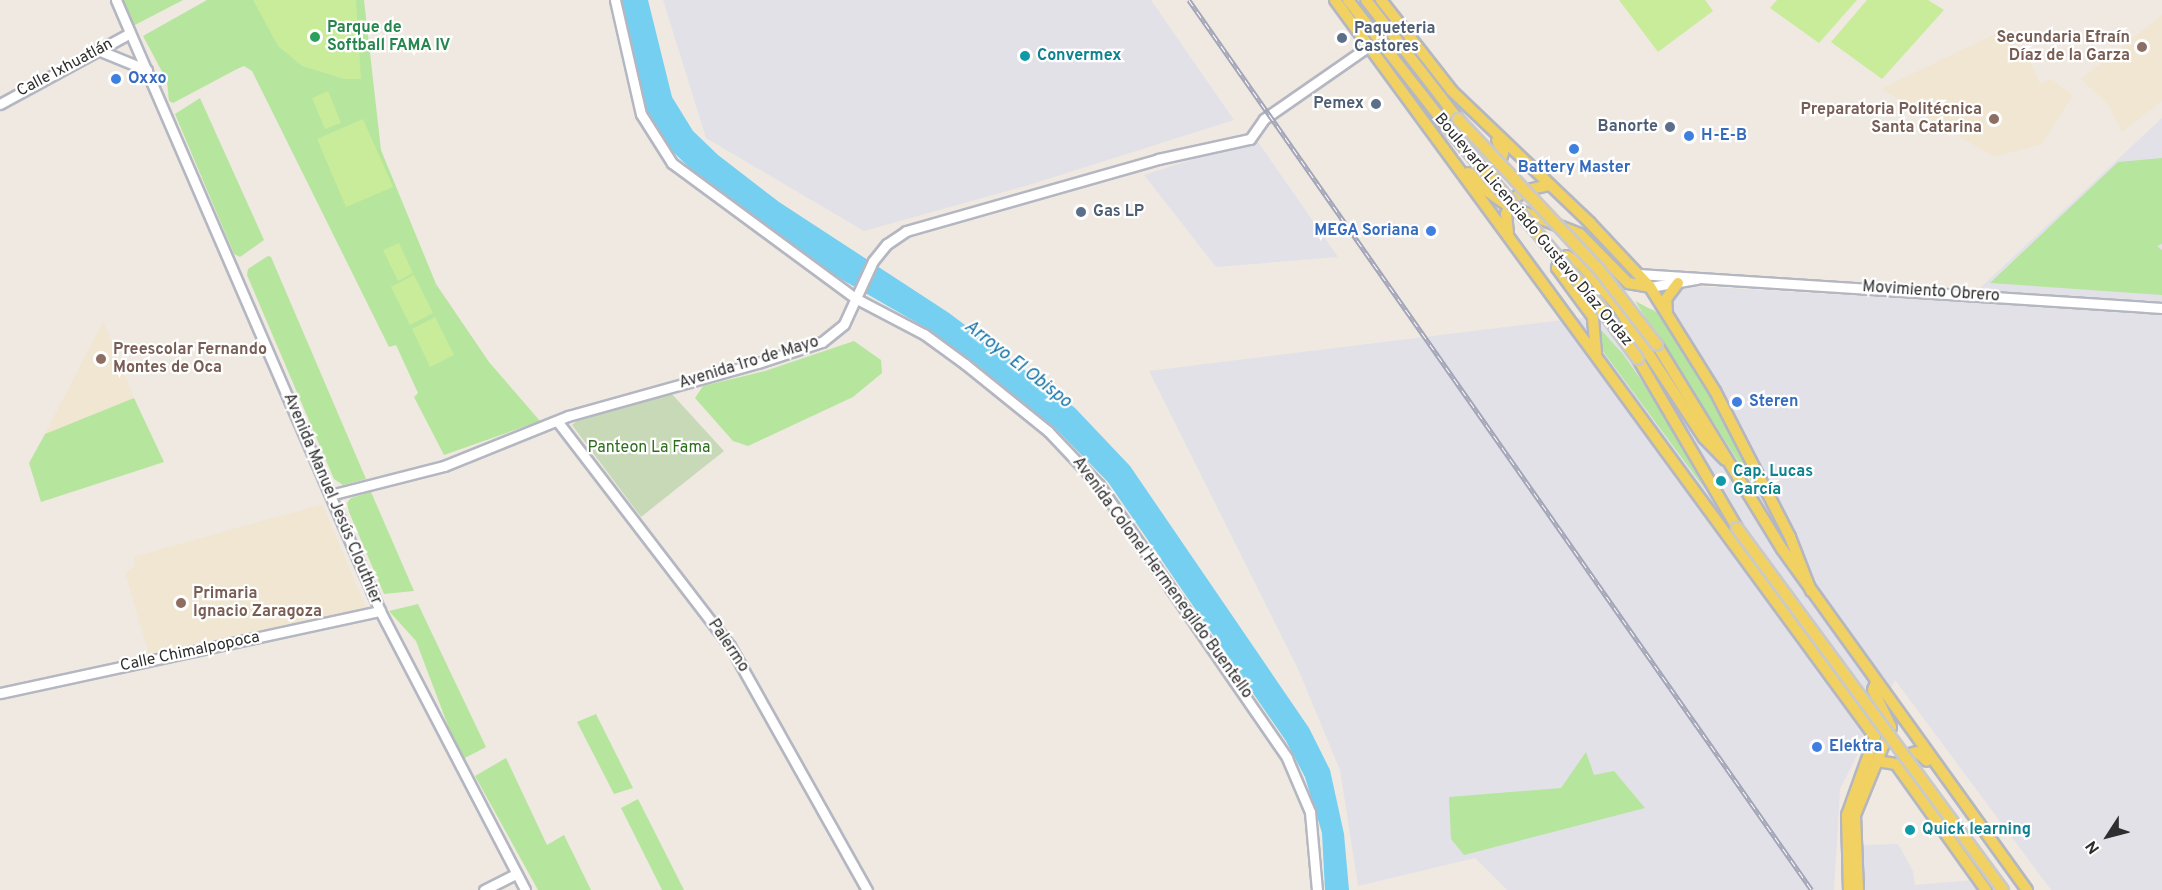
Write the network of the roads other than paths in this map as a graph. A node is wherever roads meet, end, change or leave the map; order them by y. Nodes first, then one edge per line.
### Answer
1 (116, 0) edge
2 (615, 0) edge
3 (1335, 0) edge
4 (1348, 0) edge
5 (1366, 0) edge
6 (1381, 0) edge
7 (130, 33) junction
8 (1369, 46) junction
9 (98, 50) junction
10 (147, 70) junction
11 (0, 104) edge
12 (1491, 131) junction
13 (1457, 163) junction
14 (1463, 173) junction
15 (1548, 185) junction
16 (1508, 206) junction
17 (1590, 223) junction
18 (1586, 238) junction
19 (1514, 244) junction
20 (1580, 251) junction
21 (1604, 254) junction
22 (1581, 264) junction
23 (1638, 274) junction
24 (1699, 279) junction
25 (1678, 283) junction
26 (1650, 287) junction
27 (855, 296) junction
28 (2162, 308) edge
29 (1667, 312) junction
30 (1600, 361) junction
31 (558, 422) junction
32 (1731, 464) junction
33 (1676, 465) junction
34 (330, 495) junction
35 (1734, 523) junction
36 (1811, 591) junction
37 (380, 611) junction
38 (1876, 682) junction
39 (0, 693) edge
40 (1877, 761) junction
41 (1900, 769) junction
42 (1950, 785) junction
43 (516, 874) junction
44 (484, 890) edge
45 (525, 890) edge
46 (867, 890) edge
47 (1317, 890) edge
48 (1849, 890) edge
49 (1858, 890) edge
50 (1986, 890) edge
51 (2003, 890) edge
52 (2027, 890) edge

1 - 7 street, Avenida Manuel Jesús Clouthier
2 - 27 street, Avenida Colonel Hermenegildo Buentello
3 - 8 main road, Boulevard Licenciado Gustavo Díaz Ordaz
4 - 35 main road, Boulevard Licenciado Gustavo Díaz Ordaz, bridge
5 - 32 main road, Boulevard Licenciado Gustavo Díaz Ordaz, bridge
6 - 12 main road, Boulevard Licenciado Gustavo Díaz Ordaz
7 - 9 street, Calle Ixhuatlán
7 - 10 street, Avenida Manuel Jesús Clouthier
8 - 13 main road, Boulevard Licenciado Gustavo Díaz Ordaz
8 - 27 street, Avenida 1ro de Mayo
9 - 10 street
9 - 11 street, Calle Ixhuatlán
10 - 34 street, Avenida Manuel Jesús Clouthier
12 - 13 main road
12 - 15 main road, Boulevard Licenciado Gustavo Díaz Ordaz
13 - 14 main road, Boulevard Licenciado Gustavo Díaz Ordaz
14 - 16 main road
14 - 19 main road, Boulevard Licenciado Gustavo Díaz Ordaz
15 - 16 main road
15 - 17 main road, Boulevard Licenciado Gustavo Díaz Ordaz
16 - 18 main road
16 - 19 main road
17 - 18 main road
17 - 23 main road, Boulevard Licenciado Gustavo Díaz Ordaz
18 - 20 main road
18 - 21 main road
19 - 30 main road, Boulevard Licenciado Gustavo Díaz Ordaz
20 - 21 main road
20 - 22 main road
21 - 26 main road
22 - 30 main road
22 - 32 main road
23 - 24 street, Movimiento Obrero
23 - 26 main road, Boulevard Licenciado Gustavo Díaz Ordaz
24 - 25 street, Movimiento Obrero
24 - 28 street, Movimiento Obrero
25 - 26 street, Movimiento Obrero
25 - 29 main road
26 - 29 main road, Boulevard Licenciado Gustavo Díaz Ordaz
27 - 31 street, Avenida 1ro de Mayo
27 - 47 street, Avenida Colonel Hermenegildo Buentello
29 - 36 main road, Boulevard Licenciado Gustavo Díaz Ordaz
30 - 33 main road, Boulevard Licenciado Gustavo Díaz Ordaz
31 - 34 street, Avenida 1ro de Mayo
31 - 46 street, Palermo
32 - 36 main road, Boulevard Licenciado Gustavo Díaz Ordaz
33 - 35 main road
33 - 48 main road
34 - 37 street, Avenida Manuel Jesús Clouthier
35 - 51 main road, Boulevard Licenciado Gustavo Díaz Ordaz, bridge
36 - 38 main road, Boulevard Licenciado Gustavo Díaz Ordaz
37 - 39 street, Calle Chimalpopoca
37 - 43 street, Avenida Manuel Jesús Clouthier
38 - 40 main road, Boulevard Licenciado Gustavo Díaz Ordaz
38 - 42 main road, Boulevard Licenciado Gustavo Díaz Ordaz
40 - 41 main road
40 - 49 main road, Boulevard Licenciado Gustavo Díaz Ordaz
41 - 42 main road
41 - 50 main road
42 - 52 main road, Boulevard Licenciado Gustavo Díaz Ordaz
43 - 44 street
43 - 45 street, Avenida Manuel Jesús Clouthier

